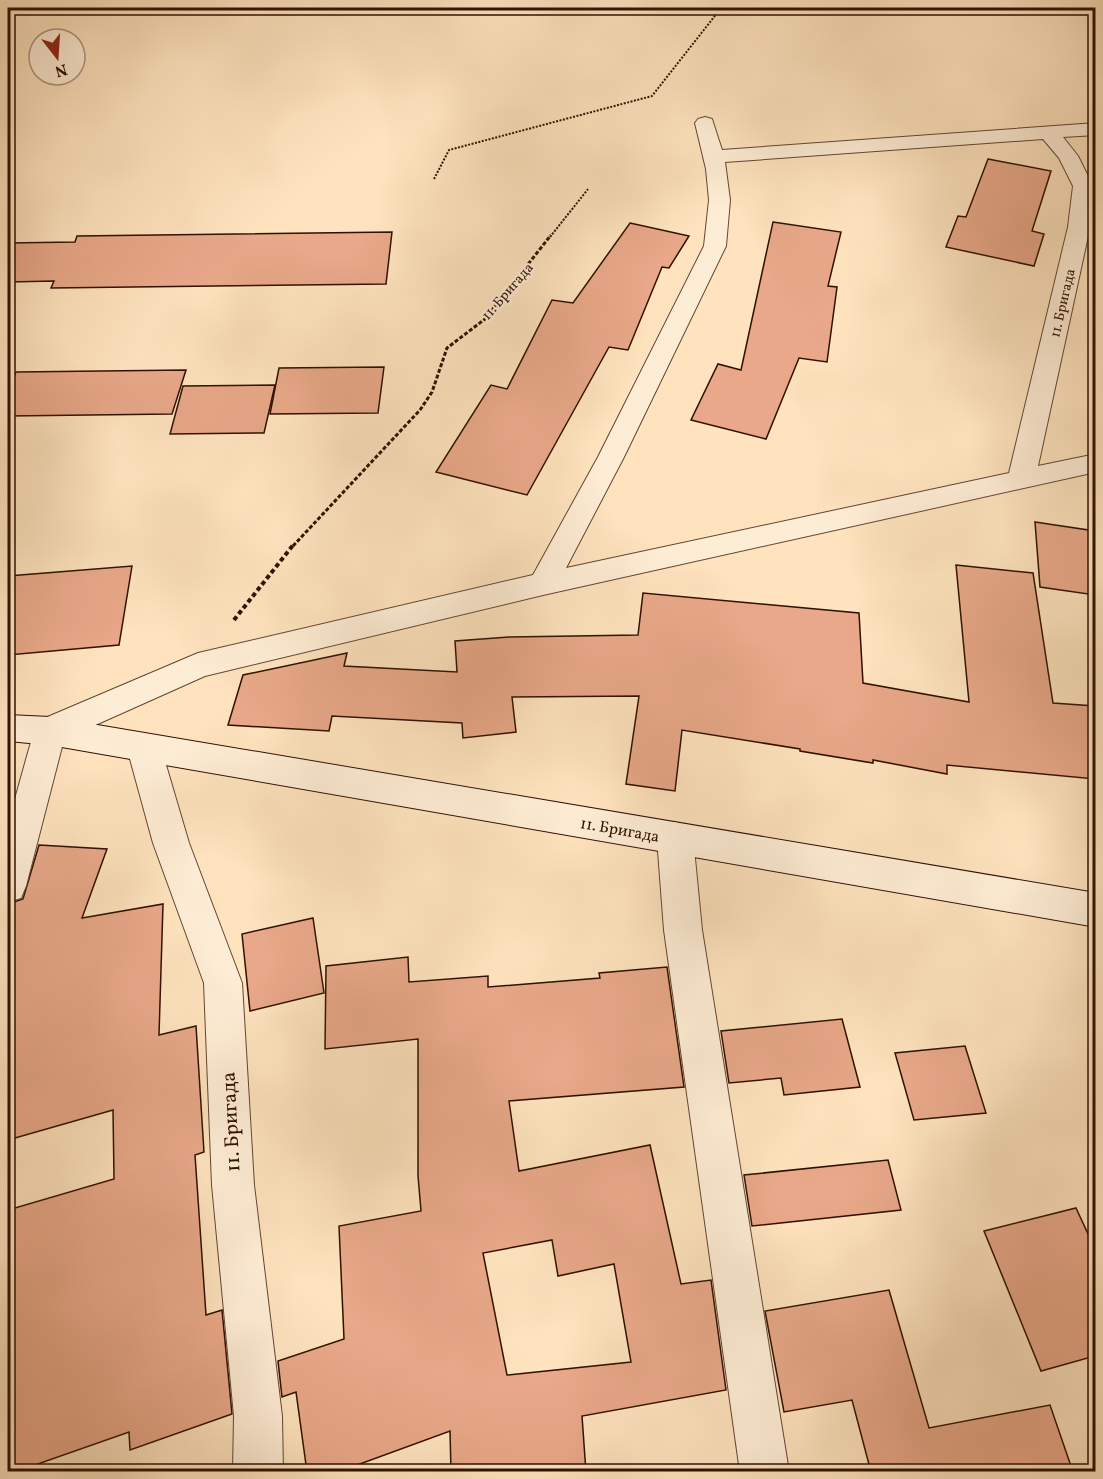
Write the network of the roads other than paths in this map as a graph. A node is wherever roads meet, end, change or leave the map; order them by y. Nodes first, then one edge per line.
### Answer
1 (705, 123) dead end
2 (1095, 129) edge
3 (1050, 134) junction
4 (714, 157) junction
5 (1095, 464) edge
6 (1020, 480) junction
7 (543, 584) junction
8 (8, 728) edge
9 (50, 731) junction
10 (144, 748) junction
11 (675, 838) junction
12 (8, 886) edge
13 (1095, 910) edge
14 (258, 1472) edge
15 (765, 1472) edge

1 - 4 street
2 - 3 street
3 - 4 street
3 - 6 street, 11. Бригада
4 - 7 street
5 - 6 street, 11. Бригада
6 - 7 street, 11. Бригада
7 - 9 street, 11. Бригада
8 - 9 street, 11. Бригада
9 - 10 street, 11. Бригада
9 - 12 street
10 - 11 street, 11. Бригада
10 - 14 street, 11. Бригада
11 - 13 street, 11. Бригада
11 - 15 street

